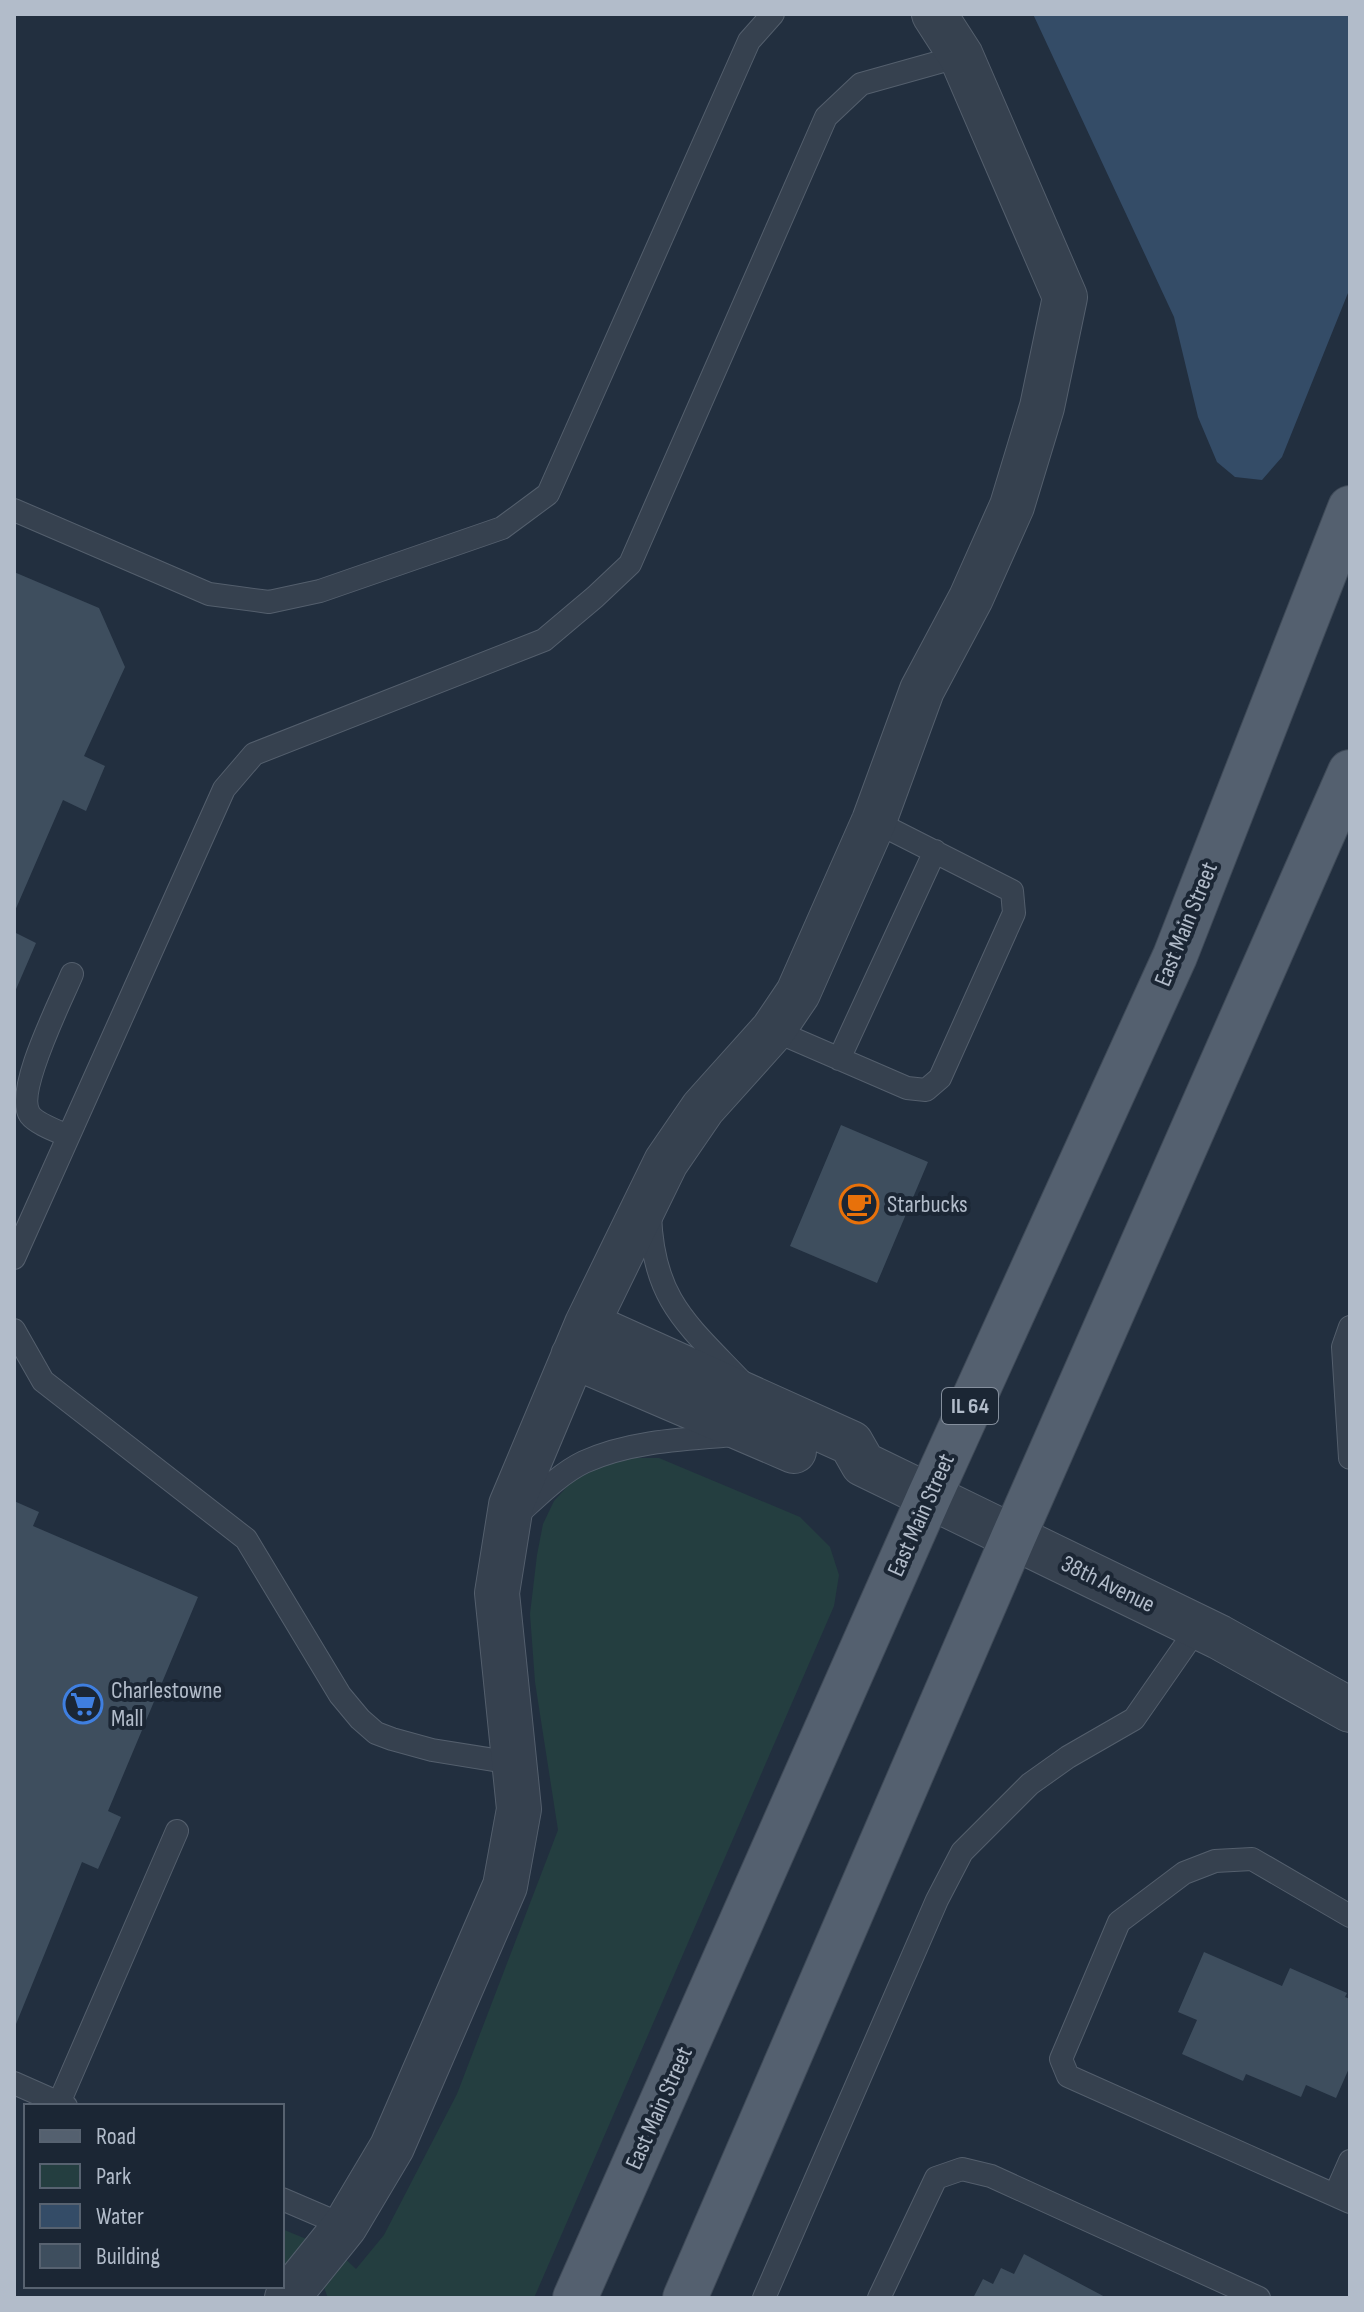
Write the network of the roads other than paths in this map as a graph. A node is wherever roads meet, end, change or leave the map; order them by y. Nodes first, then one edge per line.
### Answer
1 (773, 14) edge
2 (934, 14) edge
3 (961, 56) junction
4 (1350, 508) edge
5 (14, 510) edge
6 (1350, 772) edge
7 (874, 821) junction
8 (935, 851) junction
9 (72, 974) dead end
10 (773, 1030) junction
11 (839, 1059) junction
12 (68, 1136) junction
13 (649, 1197) junction
14 (14, 1258) edge
15 (1350, 1327) edge
16 (14, 1330) edge
17 (580, 1340) junction
18 (758, 1419) junction
19 (1350, 1458) edge
20 (929, 1497) junction
21 (509, 1521) junction
22 (1013, 1538) junction
23 (1198, 1627) junction
24 (1350, 1710) edge
25 (513, 1763) junction
26 (177, 1831) dead end
27 (1350, 1916) edge
28 (14, 2083) edge
29 (62, 2104) edge
30 (1350, 2161) edge
31 (1342, 2198) edge
32 (284, 2200) edge
33 (345, 2226) junction
34 (1250, 2296) edge
35 (287, 2298) edge
36 (575, 2298) edge
37 (685, 2298) edge
38 (764, 2298) edge
39 (879, 2298) edge

1 - 5 lane
2 - 3 street
3 - 7 street
3 - 12 lane
4 - 20 main road, East Main Street / IL 64
6 - 22 main road
7 - 8 lane
7 - 10 street
8 - 11 lane
8 - 11 lane
9 - 12 lane
10 - 11 lane
10 - 13 street
12 - 14 lane
13 - 17 street
13 - 18 lane
15 - 19 lane
16 - 25 lane
17 - 18 street, 38th Avenue
17 - 21 street
18 - 20 street, 38th Avenue
18 - 21 lane
20 - 22 street, 38th Avenue
20 - 36 main road, East Main Street / IL 64
21 - 25 street
22 - 23 street, 38th Avenue
22 - 37 main road
23 - 24 street, 38th Avenue
23 - 38 lane
25 - 33 street
26 - 29 lane
27 - 31 lane
28 - 29 lane
30 - 31 lane
32 - 33 lane
33 - 35 street
34 - 39 lane

